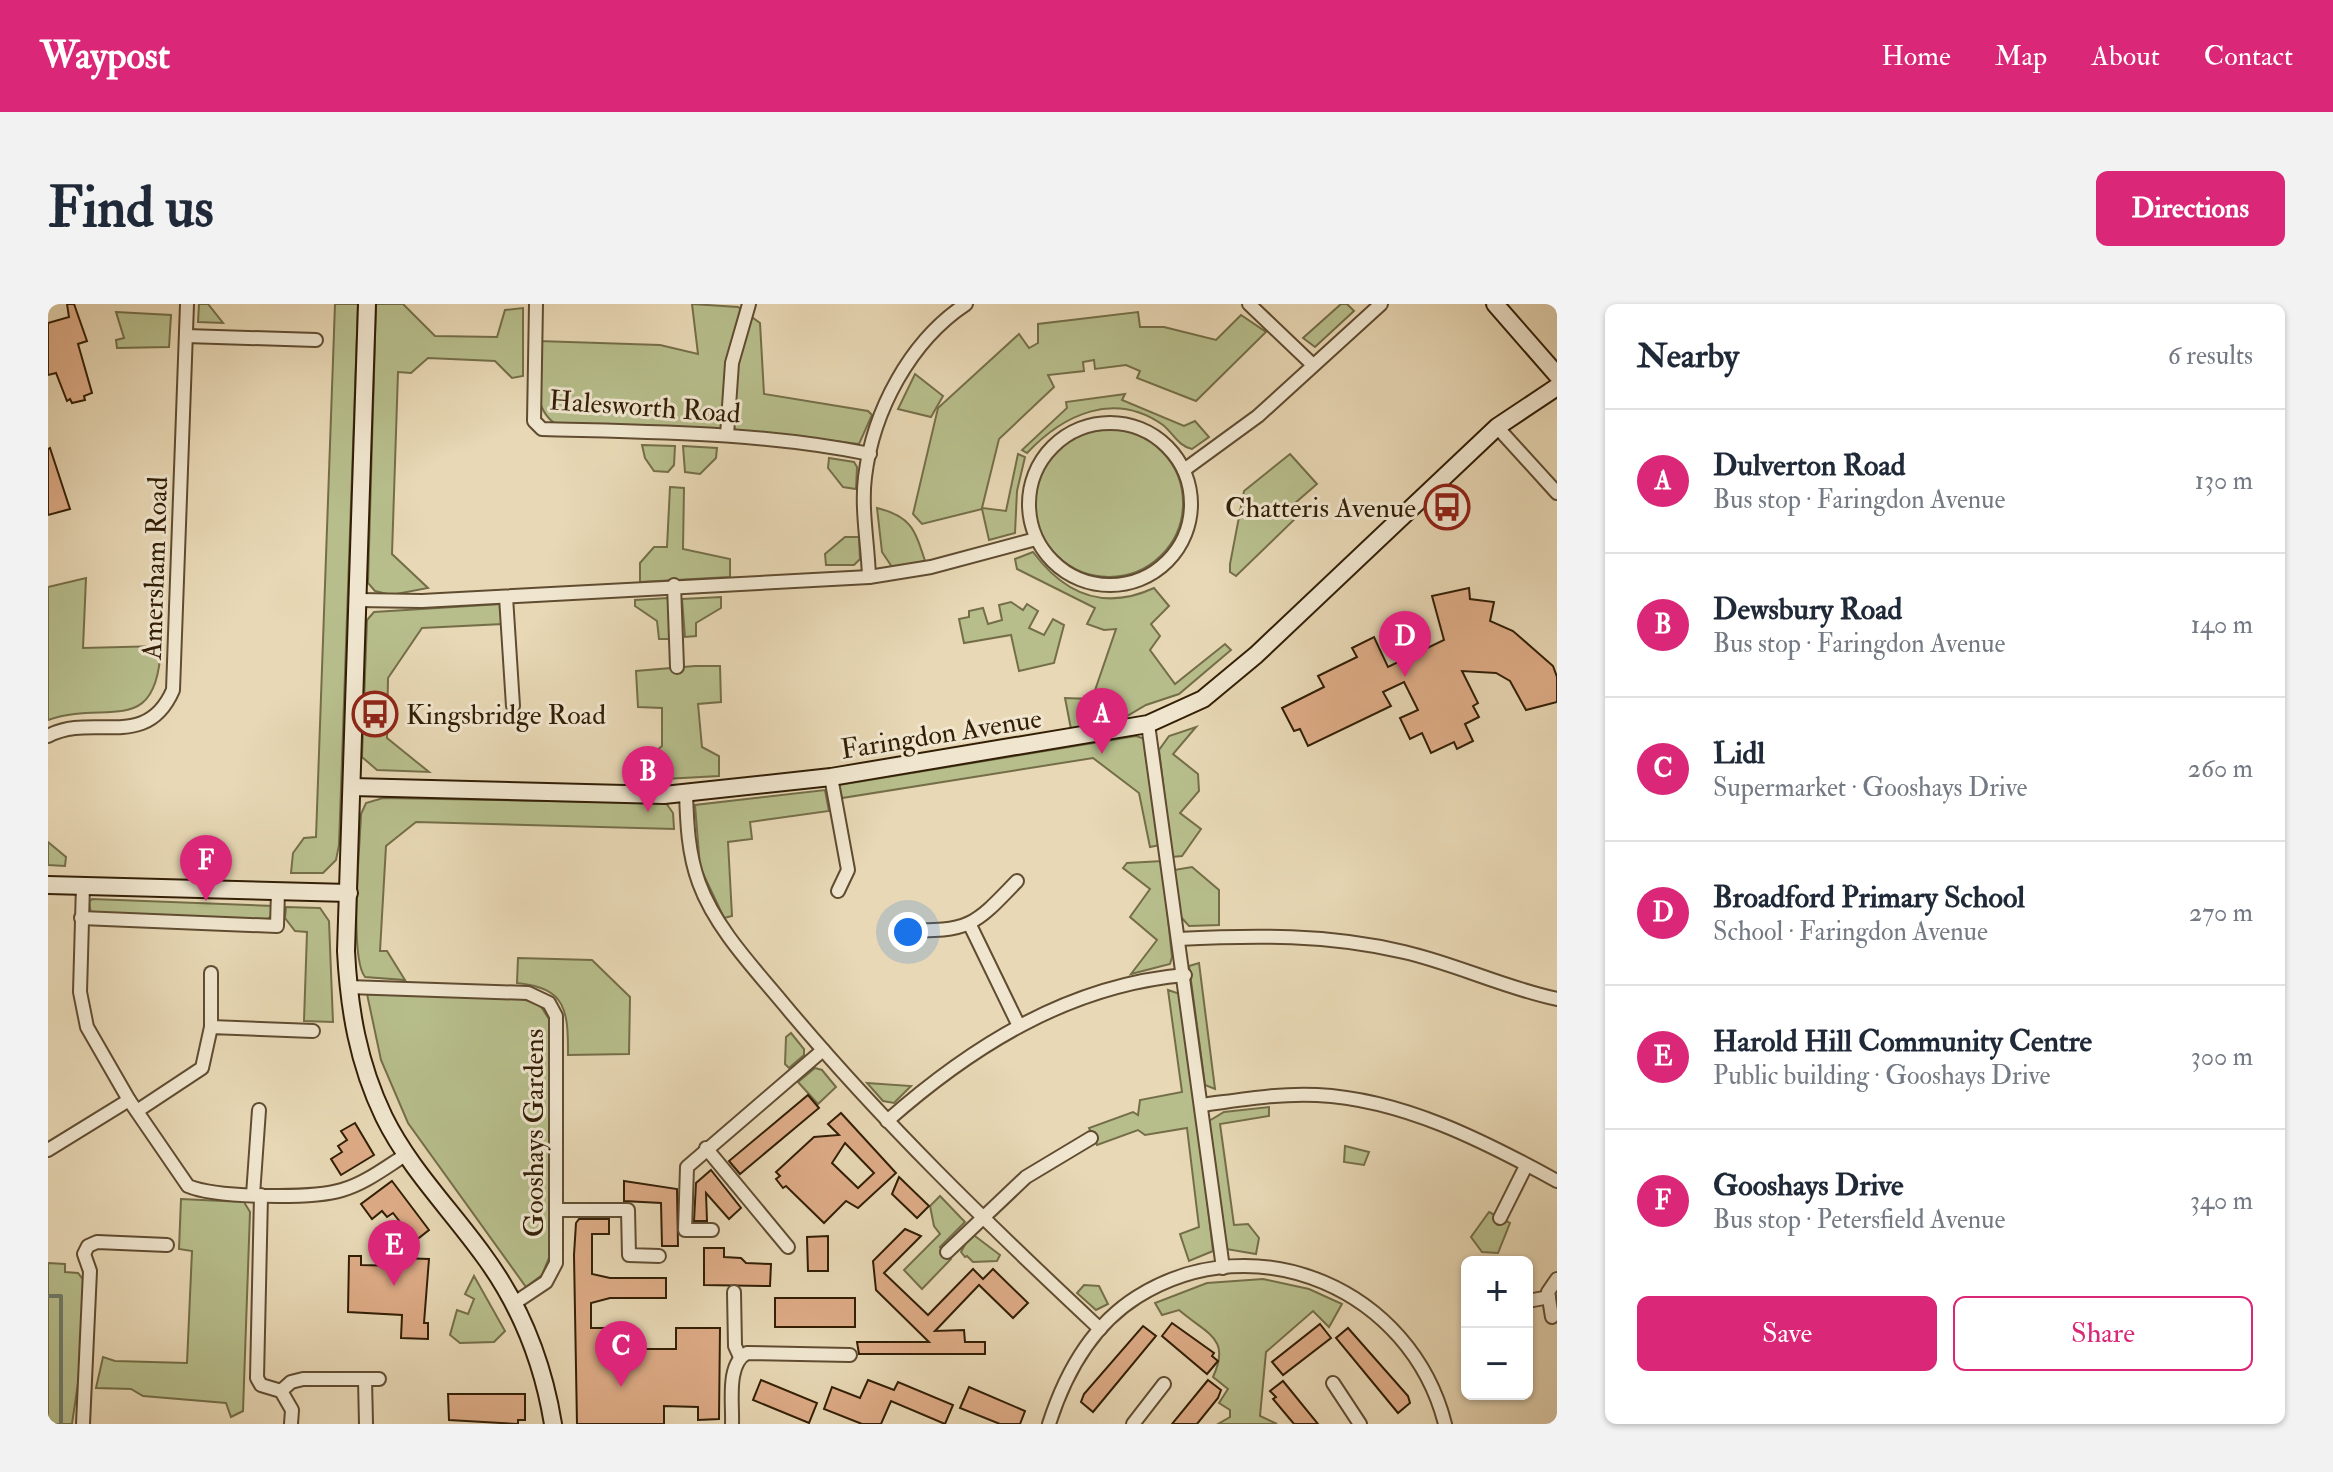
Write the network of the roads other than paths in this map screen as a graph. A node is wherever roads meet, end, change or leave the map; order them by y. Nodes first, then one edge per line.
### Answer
1 (187, 304) edge
2 (367, 304) edge
3 (536, 304) edge
4 (749, 304) edge
5 (966, 304) edge
6 (1249, 304) edge
7 (1381, 304) edge
8 (1495, 304) edge
9 (186, 336) junction
10 (316, 340) dead end
11 (1313, 365) junction
12 (1557, 375) edge
13 (1557, 387) edge
14 (1497, 427) junction
15 (727, 435) junction
16 (870, 454) junction
17 (1184, 470) junction
18 (1557, 493) edge
19 (1036, 539) junction
20 (869, 577) junction
21 (674, 585) junction
22 (506, 597) junction
23 (358, 600) junction
24 (677, 667) dead end
25 (513, 706) dead end
26 (1148, 724) junction
27 (48, 736) edge
28 (831, 777) junction
29 (352, 787) junction
30 (686, 793) junction
31 (1017, 881) dead end
32 (48, 885) edge
33 (83, 885) junction
34 (278, 891) junction
35 (838, 891) dead end
36 (349, 893) junction
37 (81, 918) junction
38 (970, 925) junction
39 (905, 930) dead end
40 (1178, 939) junction
41 (211, 973) dead end
42 (1185, 975) junction
43 (348, 987) junction
44 (1557, 999) edge
45 (1019, 1026) junction
46 (211, 1027) junction
47 (313, 1031) dead end
48 (823, 1050) junction
49 (1202, 1105) junction
50 (133, 1106) junction
51 (259, 1110) dead end
52 (887, 1121) junction
53 (1091, 1138) dead end
54 (706, 1148) junction
55 (48, 1150) edge
56 (407, 1154) junction
57 (1526, 1166) junction
58 (1557, 1181) edge
59 (257, 1195) junction
60 (558, 1210) junction
61 (981, 1217) junction
62 (1500, 1218) dead end
63 (712, 1230) dead end
64 (167, 1245) dead end
65 (788, 1247) dead end
66 (947, 1252) dead end
67 (659, 1256) dead end
68 (1223, 1268) junction
69 (1557, 1279) edge
70 (734, 1292) dead end
71 (1549, 1297) junction
72 (1533, 1300) edge
73 (513, 1304) junction
74 (1552, 1317) dead end
75 (1100, 1329) junction
76 (850, 1355) dead end
77 (740, 1357) junction
78 (1333, 1383) dead end
79 (1164, 1384) dead end
80 (281, 1391) junction
81 (83, 1424) edge
82 (291, 1424) edge
83 (366, 1424) edge
84 (553, 1424) edge
85 (732, 1424) edge
86 (1049, 1424) edge
87 (1133, 1424) edge
88 (1360, 1424) edge
89 (1445, 1424) edge

1 - 9 street, Amersham Road
2 - 23 street
3 - 15 street, Halesworth Road
4 - 15 street
5 - 16 street
6 - 11 street
7 - 11 street
8 - 12 street
9 - 10 street
9 - 27 street, Amersham Road
11 - 17 street
13 - 14 street, Faringdon Avenue
14 - 18 street
14 - 26 street, Faringdon Avenue
15 - 16 street, Halesworth Road
16 - 20 street
17 - 19 street
17 - 19 street
19 - 20 street
20 - 21 street
21 - 22 street
21 - 24 street
22 - 23 street
22 - 25 street
23 - 29 street
26 - 28 street, Faringdon Avenue
26 - 40 street
28 - 30 street, Faringdon Avenue
28 - 35 street
29 - 30 street, Faringdon Avenue
29 - 36 street
30 - 48 street
31 - 38 street
32 - 33 street
33 - 34 street
33 - 37 street
34 - 36 street
34 - 37 street
36 - 43 street
37 - 50 street
38 - 39 street
38 - 45 street
40 - 42 street
40 - 44 street
41 - 46 street
42 - 45 street
42 - 49 street
43 - 56 street
43 - 60 street, Gooshays Gardens
45 - 52 street
46 - 47 street
46 - 50 street
48 - 52 street
48 - 54 street
49 - 57 street
49 - 68 street
50 - 55 street
50 - 59 street
51 - 59 street
52 - 61 street
53 - 61 street
54 - 63 street
54 - 65 street
56 - 59 street
56 - 73 street
57 - 58 street
57 - 62 street
59 - 80 street
60 - 67 street
60 - 73 street, Gooshays Gardens
61 - 66 street
61 - 75 street
64 - 81 street
68 - 75 street
68 - 89 street
69 - 71 street
70 - 77 street
71 - 72 street
71 - 74 street
73 - 84 street
75 - 86 street
76 - 77 street
77 - 85 street
78 - 88 street
79 - 87 street
80 - 82 street
80 - 83 street

